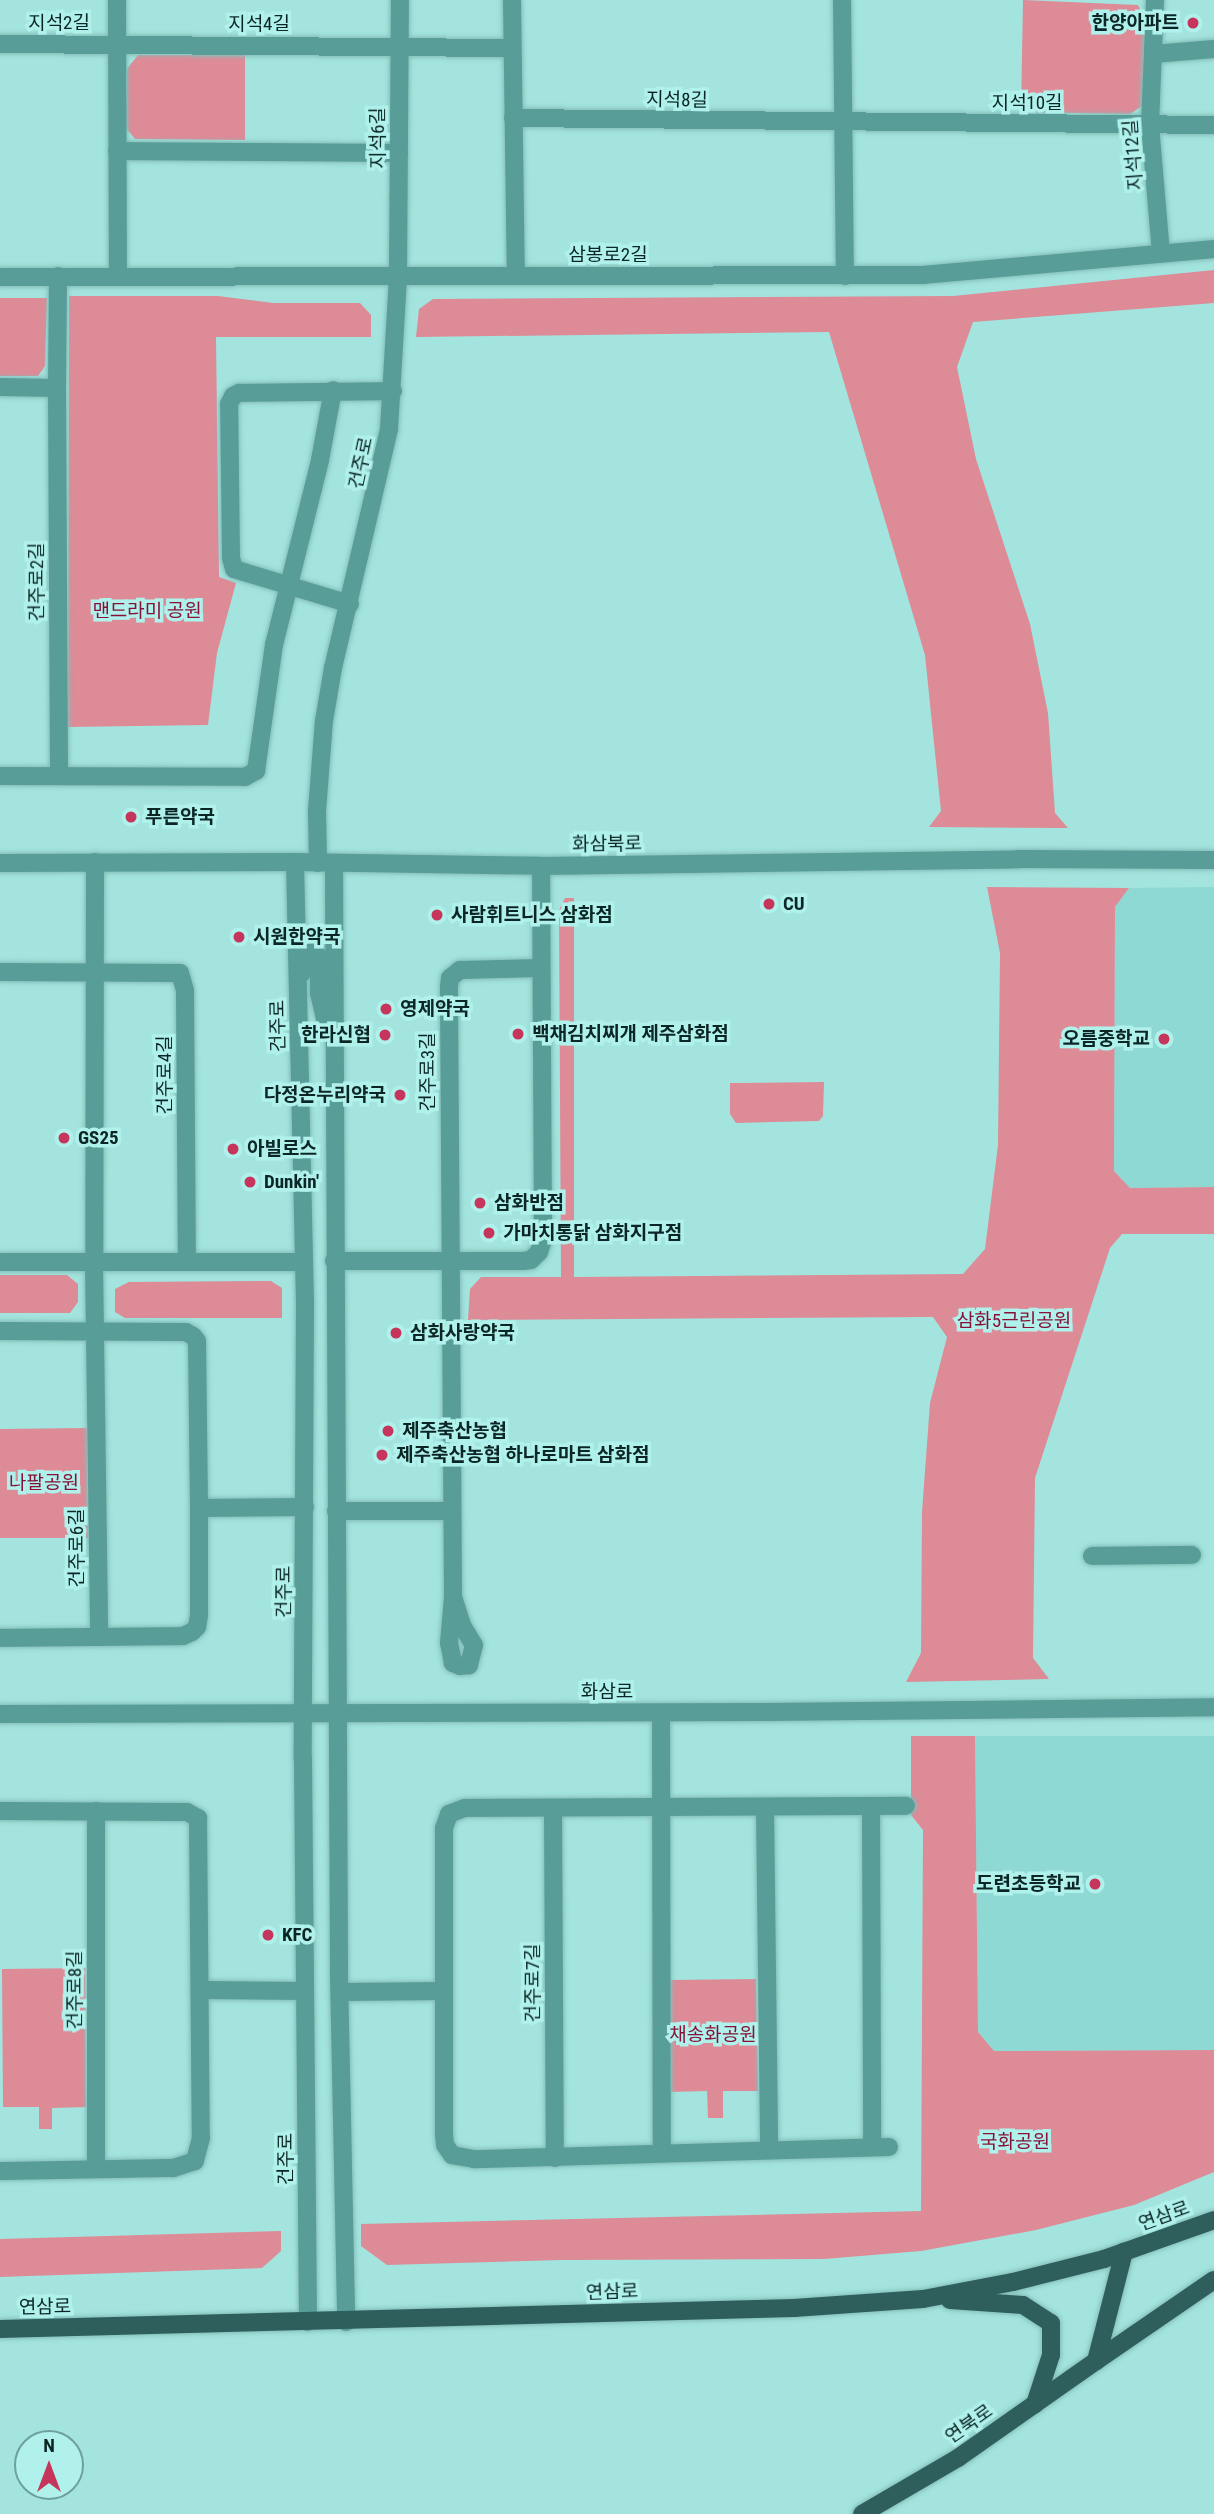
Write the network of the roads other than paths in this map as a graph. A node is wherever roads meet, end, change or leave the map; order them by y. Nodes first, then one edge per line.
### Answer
1 (117, 0) edge
2 (400, 0) edge
3 (512, 0) edge
4 (842, 0) edge
5 (1147, 0) edge
6 (1155, 0) edge
7 (0, 44) edge
8 (117, 44) junction
9 (400, 46) junction
10 (512, 48) junction
11 (1214, 49) edge
12 (1153, 54) junction
13 (513, 118) junction
14 (841, 123) junction
15 (1150, 125) junction
16 (1214, 125) edge
17 (117, 150) junction
18 (399, 153) junction
19 (1214, 250) edge
20 (1161, 254) junction
21 (58, 276) junction
22 (118, 276) junction
23 (398, 276) junction
24 (516, 276) junction
25 (845, 276) junction
26 (0, 277) edge
27 (0, 387) edge
28 (57, 388) junction
29 (332, 390) junction
30 (393, 391) junction
31 (289, 586) junction
32 (350, 604) junction
33 (0, 776) edge
34 (59, 776) junction
35 (1214, 860) edge
36 (95, 862) junction
37 (295, 862) junction
38 (0, 863) edge
39 (326, 863) junction
40 (541, 866) junction
41 (541, 968) junction
42 (96, 971) junction
43 (0, 972) edge
44 (298, 990) junction
45 (334, 1063) junction
46 (334, 1261) junction
47 (451, 1261) junction
48 (0, 1262) edge
49 (94, 1262) junction
50 (187, 1262) junction
51 (304, 1262) junction
52 (0, 1331) edge
53 (96, 1332) junction
54 (305, 1507) junction
55 (199, 1508) junction
56 (336, 1511) junction
57 (452, 1511) junction
58 (1192, 1555) dead end
59 (1092, 1556) dead end
60 (453, 1597) dead end
61 (99, 1637) junction
62 (0, 1638) edge
63 (1214, 1707) edge
64 (661, 1713) junction
65 (0, 1714) edge
66 (303, 1714) junction
67 (338, 1714) junction
68 (870, 1805) junction
69 (906, 1805) dead end
70 (765, 1807) junction
71 (553, 1808) junction
72 (660, 1808) junction
73 (0, 1811) edge
74 (96, 1811) junction
75 (201, 1990) junction
76 (305, 1991) junction
77 (444, 1991) junction
78 (340, 1992) junction
79 (769, 2150) junction
80 (662, 2152) junction
81 (555, 2158) junction
82 (96, 2169) junction
83 (0, 2171) edge
84 (1214, 2220) edge
85 (1124, 2252) junction
86 (1214, 2280) edge
87 (923, 2299) junction
88 (308, 2322) junction
89 (346, 2322) junction
90 (0, 2329) edge
91 (1096, 2361) junction
92 (1035, 2404) junction
93 (862, 2514) edge

1 - 8 street
2 - 9 street, 지석6길
3 - 10 street
4 - 14 street
5 - 6 street
6 - 12 street, 지석12길
7 - 8 street, 지석2길
8 - 9 street, 지석4길
8 - 17 street
9 - 10 street, 지석4길
9 - 18 street, 지석6길
10 - 13 street
11 - 12 street
12 - 15 street, 지석12길
13 - 14 street, 지석8길
13 - 24 street
14 - 15 street, 지석10길
14 - 25 street
15 - 16 street, 지석10길
15 - 20 street, 지석12길
17 - 18 street
17 - 22 street
18 - 23 street, 지석6길
19 - 20 street, 삼봉로2길
20 - 25 street, 삼봉로2길
21 - 22 street, 삼봉로2길
21 - 26 street, 삼봉로2길
21 - 28 street, 건주로2길
22 - 23 street, 삼봉로2길
23 - 24 street, 삼봉로2길
23 - 30 street, 건주로
24 - 25 street, 삼봉로2길
27 - 28 street
28 - 34 street, 건주로2길
29 - 30 street
29 - 31 street
29 - 31 street
30 - 32 street, 건주로
31 - 32 street
31 - 34 street
32 - 39 street, 건주로
33 - 34 street
35 - 40 street, 화삼북로
36 - 37 street, 화삼북로
36 - 38 street, 화삼북로
36 - 42 street
37 - 39 street, 화삼북로
37 - 44 street, 건주로
39 - 40 street, 화삼북로
39 - 45 street, 건주로
40 - 41 street
41 - 47 street
41 - 47 street, 건주로3길
42 - 43 street, 건주로4길
42 - 49 street
42 - 50 street, 건주로4길
44 - 45 street
44 - 51 street, 건주로
45 - 46 street, 건주로
46 - 47 street
46 - 56 street, 건주로
47 - 57 street
48 - 49 street
49 - 50 street
49 - 53 street, 건주로6길
50 - 51 street
51 - 54 street, 건주로
52 - 53 street
53 - 55 street
53 - 61 street, 건주로6길
54 - 55 street
54 - 66 street, 건주로
55 - 61 street
56 - 57 street
56 - 67 street, 건주로
57 - 60 street
58 - 59 street
61 - 62 street
63 - 64 street, 화삼로
64 - 67 street, 화삼로
64 - 72 street
65 - 66 street, 화삼로
66 - 67 street, 화삼로
66 - 76 street, 건주로
67 - 78 street, 건주로
68 - 69 street
68 - 70 street
68 - 79 street
70 - 72 street
70 - 79 street
71 - 72 street
71 - 77 street
71 - 81 street, 건주로7길
72 - 80 street
73 - 74 street
74 - 75 street
74 - 82 street, 건주로8길
75 - 76 street
75 - 82 street
76 - 88 street, 건주로
77 - 78 street
77 - 81 street
78 - 89 street, 건주로
79 - 80 street
80 - 81 street
82 - 83 street
84 - 85 main road, 연삼로
85 - 87 main road, 연삼로
85 - 91 main road
86 - 91 main road, 연북로
87 - 89 main road, 연삼로
87 - 92 main road
88 - 89 main road, 연삼로
88 - 90 main road, 연삼로
91 - 92 main road, 연북로
92 - 93 main road, 연북로

